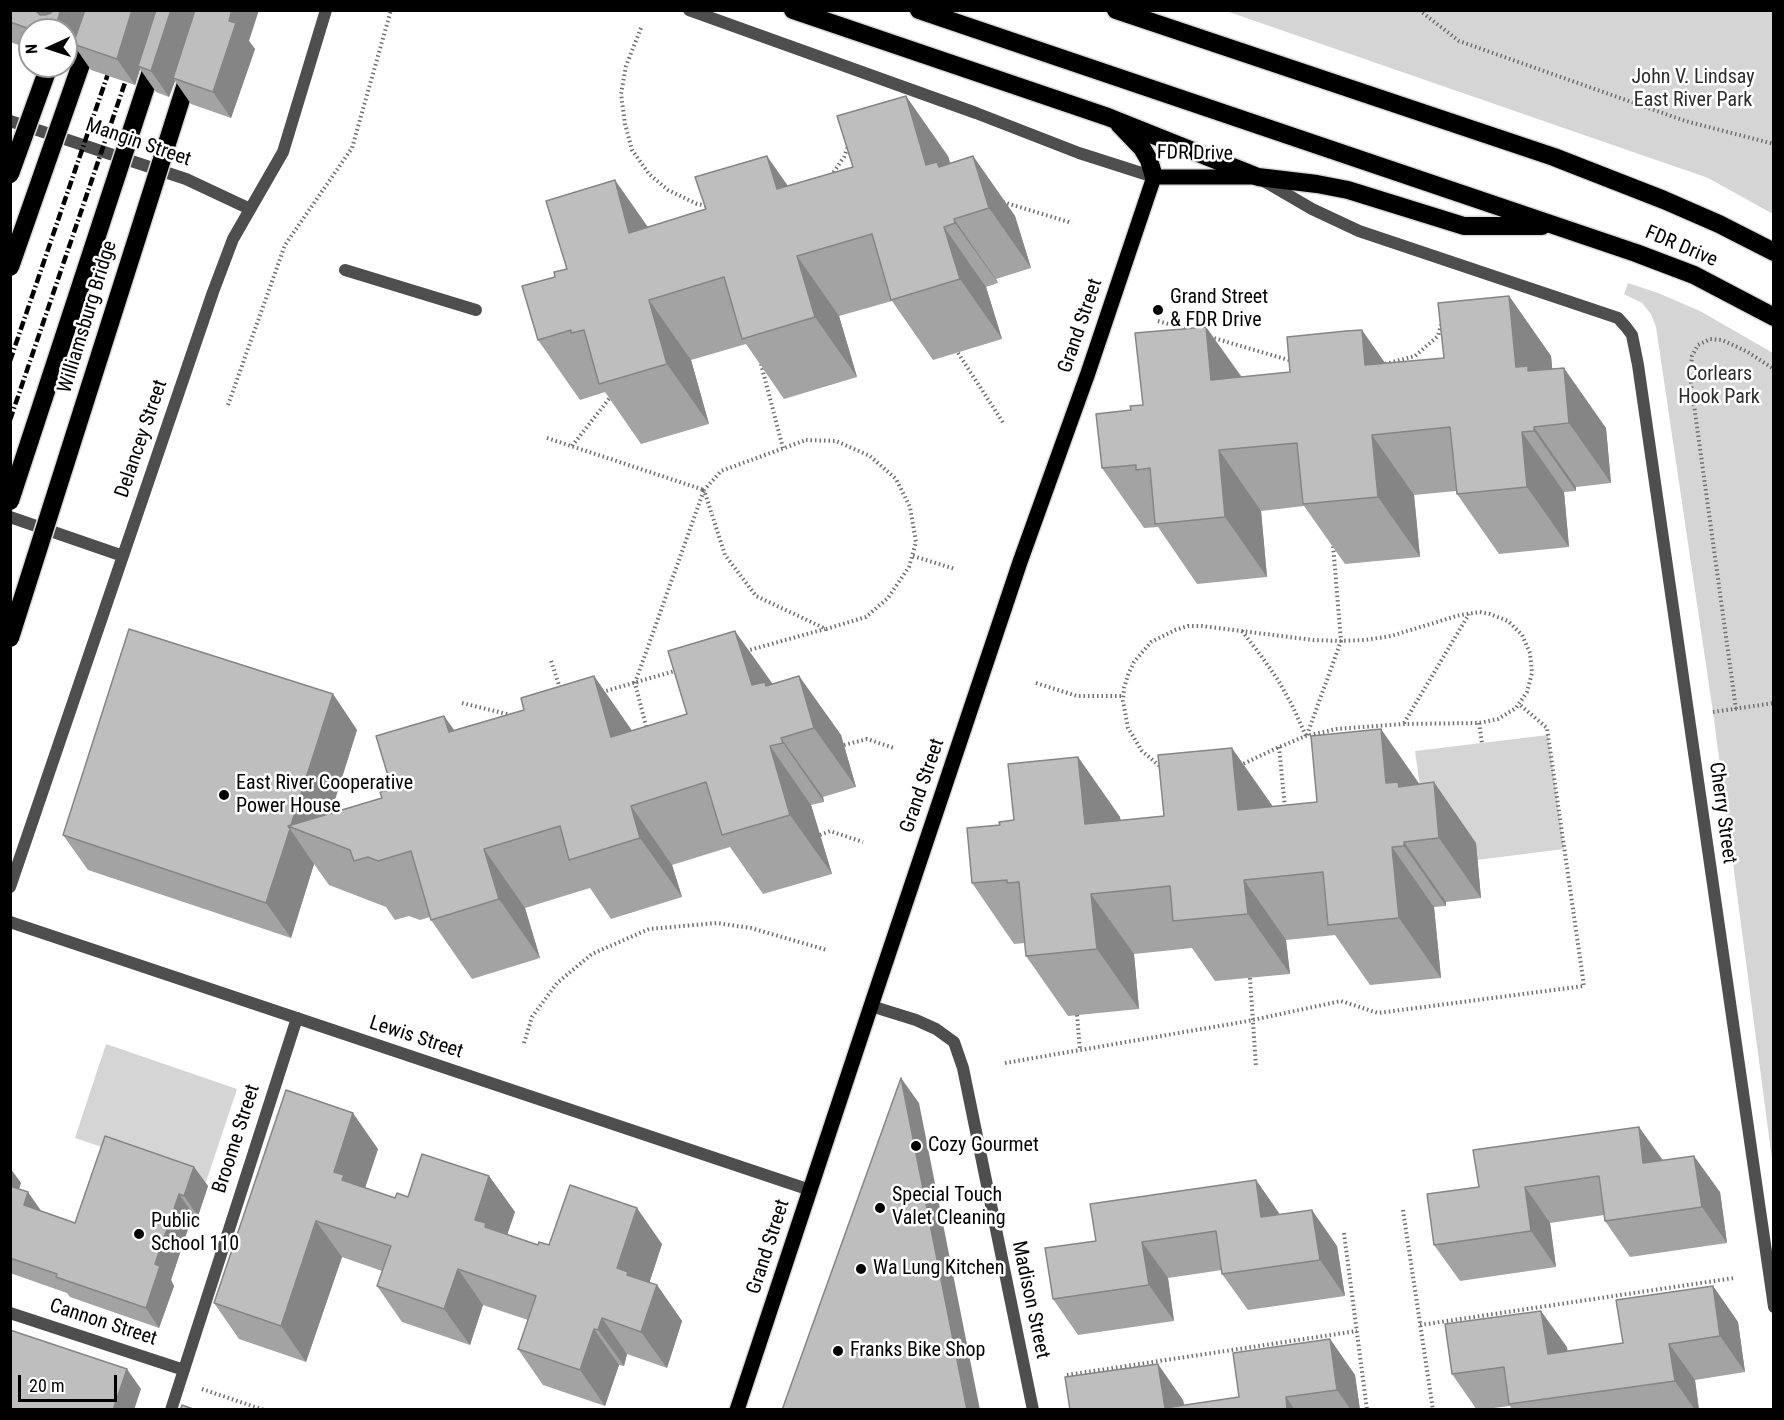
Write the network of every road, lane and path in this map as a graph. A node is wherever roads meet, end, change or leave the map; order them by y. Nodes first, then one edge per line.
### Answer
1 (100, 10) edge
2 (171, 10) edge
3 (326, 10) edge
4 (391, 10) edge
5 (689, 10) edge
6 (794, 10) edge
7 (919, 10) edge
8 (1116, 10) edge
9 (1419, 10) edge
10 (641, 28) dead end
11 (196, 53) edge
12 (45, 78) edge
13 (1108, 117) junction
14 (10, 121) edge
15 (852, 136) edge
16 (1773, 144) edge
17 (10, 174) edge
18 (1154, 177) junction
19 (1258, 177) junction
20 (825, 181) edge
21 (1000, 201) dead end
22 (1009, 204) junction
23 (714, 207) edge
24 (999, 208) dead end
25 (250, 209) junction
26 (1072, 224) dead end
27 (1559, 226) junction
28 (1773, 252) edge
29 (10, 267) edge
30 (345, 270) dead end
31 (476, 310) dead end
32 (1443, 317) edge
33 (1773, 317) edge
34 (1158, 321) dead end
35 (1626, 327) joint
36 (1191, 331) edge
37 (1202, 334) edge
38 (958, 353) dead end
39 (761, 362) edge
40 (1302, 364) edge
41 (1377, 366) edge
42 (1773, 369) edge
43 (613, 393) edge
44 (228, 405) dead end
45 (1004, 424) dead end
46 (547, 438) dead end
47 (572, 446) junction
48 (783, 448) junction
49 (705, 490) junction
50 (10, 501) edge
51 (10, 517) edge
52 (1332, 538) edge
53 (123, 556) junction
54 (913, 556) junction
55 (955, 569) dead end
56 (1470, 613) junction
57 (826, 629) junction
58 (1241, 631) junction
59 (10, 638) edge
60 (1341, 641) junction
61 (736, 654) edge
62 (551, 662) dead end
63 (680, 670) edge
64 (635, 683) junction
65 (1036, 683) dead end
66 (562, 692) edge
67 (595, 694) edge
68 (1123, 696) junction
69 (462, 703) dead end
70 (1773, 703) edge
71 (1519, 704) junction
72 (1736, 709) junction
73 (1713, 712) dead end
74 (515, 717) edge
75 (1479, 723) junction
76 (1403, 724) junction
77 (1306, 736) junction
78 (650, 738) edge
79 (1482, 743) dead end
80 (844, 745) dead end
81 (1279, 747) junction
82 (894, 748) dead end
83 (1285, 813) edge
84 (820, 835) dead end
85 (863, 842) dead end
86 (10, 887) edge
87 (10, 922) edge
88 (827, 950) dead end
89 (1250, 978) edge
90 (870, 1006) junction
91 (1077, 1015) edge
92 (297, 1018) junction
93 (1253, 1020) junction
94 (524, 1043) dead end
95 (1080, 1050) junction
96 (1005, 1063) dead end
97 (1256, 1066) dead end
98 (810, 1190) junction
99 (1403, 1210) dead end
100 (1344, 1233) dead end
101 (1734, 1278) dead end
102 (1773, 1307) edge
103 (10, 1313) edge
104 (1420, 1325) junction
105 (1357, 1331) junction
106 (1067, 1375) edge
107 (182, 1376) junction
108 (171, 1410) edge
109 (264, 1410) edge
110 (737, 1410) edge
111 (1033, 1410) edge
112 (1368, 1410) edge
113 (1433, 1410) edge

1 - 29 highway, bridge
2 - 50 highway, Williamsburg Bridge, bridge
3 - 25 street, Delancey Street
4 - 44 path
5 - 18 street, FDR Drive
6 - 13 highway
7 - 27 highway, FDR Drive
8 - 28 highway, FDR Drive
9 - 16 path
10 - 23 path
11 - 59 highway, Williamsburg Bridge, bridge
12 - 17 highway, bridge
13 - 18 highway
13 - 19 highway
14 - 25 street, Mangin Street
15 - 20 path
18 - 19 main road, FDR Drive
18 - 90 main road, Grand Street
19 - 27 highway
19 - 35 street, FDR Drive
21 - 22 path
22 - 24 path
22 - 26 path
25 - 53 street, Delancey Street
27 - 33 highway, FDR Drive
30 - 31 street
32 - 41 path
34 - 36 path
35 - 102 street, Cherry Street
37 - 40 path
38 - 45 path
39 - 48 path
42 - 72 path
43 - 47 path
46 - 47 path
47 - 49 path
48 - 49 path
48 - 54 path
49 - 57 path
49 - 64 path
51 - 53 street
52 - 60 path
53 - 86 street, Delancey Street
54 - 55 path
54 - 57 path
56 - 60 path
56 - 71 path
56 - 76 path
57 - 61 path
58 - 60 path
58 - 68 path
58 - 77 path
60 - 77 path
62 - 66 path
63 - 64 path
64 - 67 path
64 - 78 path
65 - 68 path
68 - 81 path
69 - 74 path
70 - 72 path
71 - 75 path
71 - 93 path
72 - 73 path
75 - 76 path
75 - 79 path
76 - 77 path
77 - 81 path
80 - 82 path
81 - 83 path
84 - 85 path
87 - 92 street, Lewis Street
88 - 94 path
89 - 93 path
90 - 98 main road, Grand Street
90 - 111 street, Madison Street
91 - 95 path
92 - 98 street, Lewis Street
92 - 107 street, Broome Street
93 - 95 path
93 - 97 path
95 - 96 path
98 - 110 main road, Grand Street
99 - 104 path
100 - 105 path
101 - 104 path
103 - 107 street, Cannon Street
104 - 113 path
105 - 106 path
105 - 112 path
107 - 108 street, Broome Street
107 - 109 path

